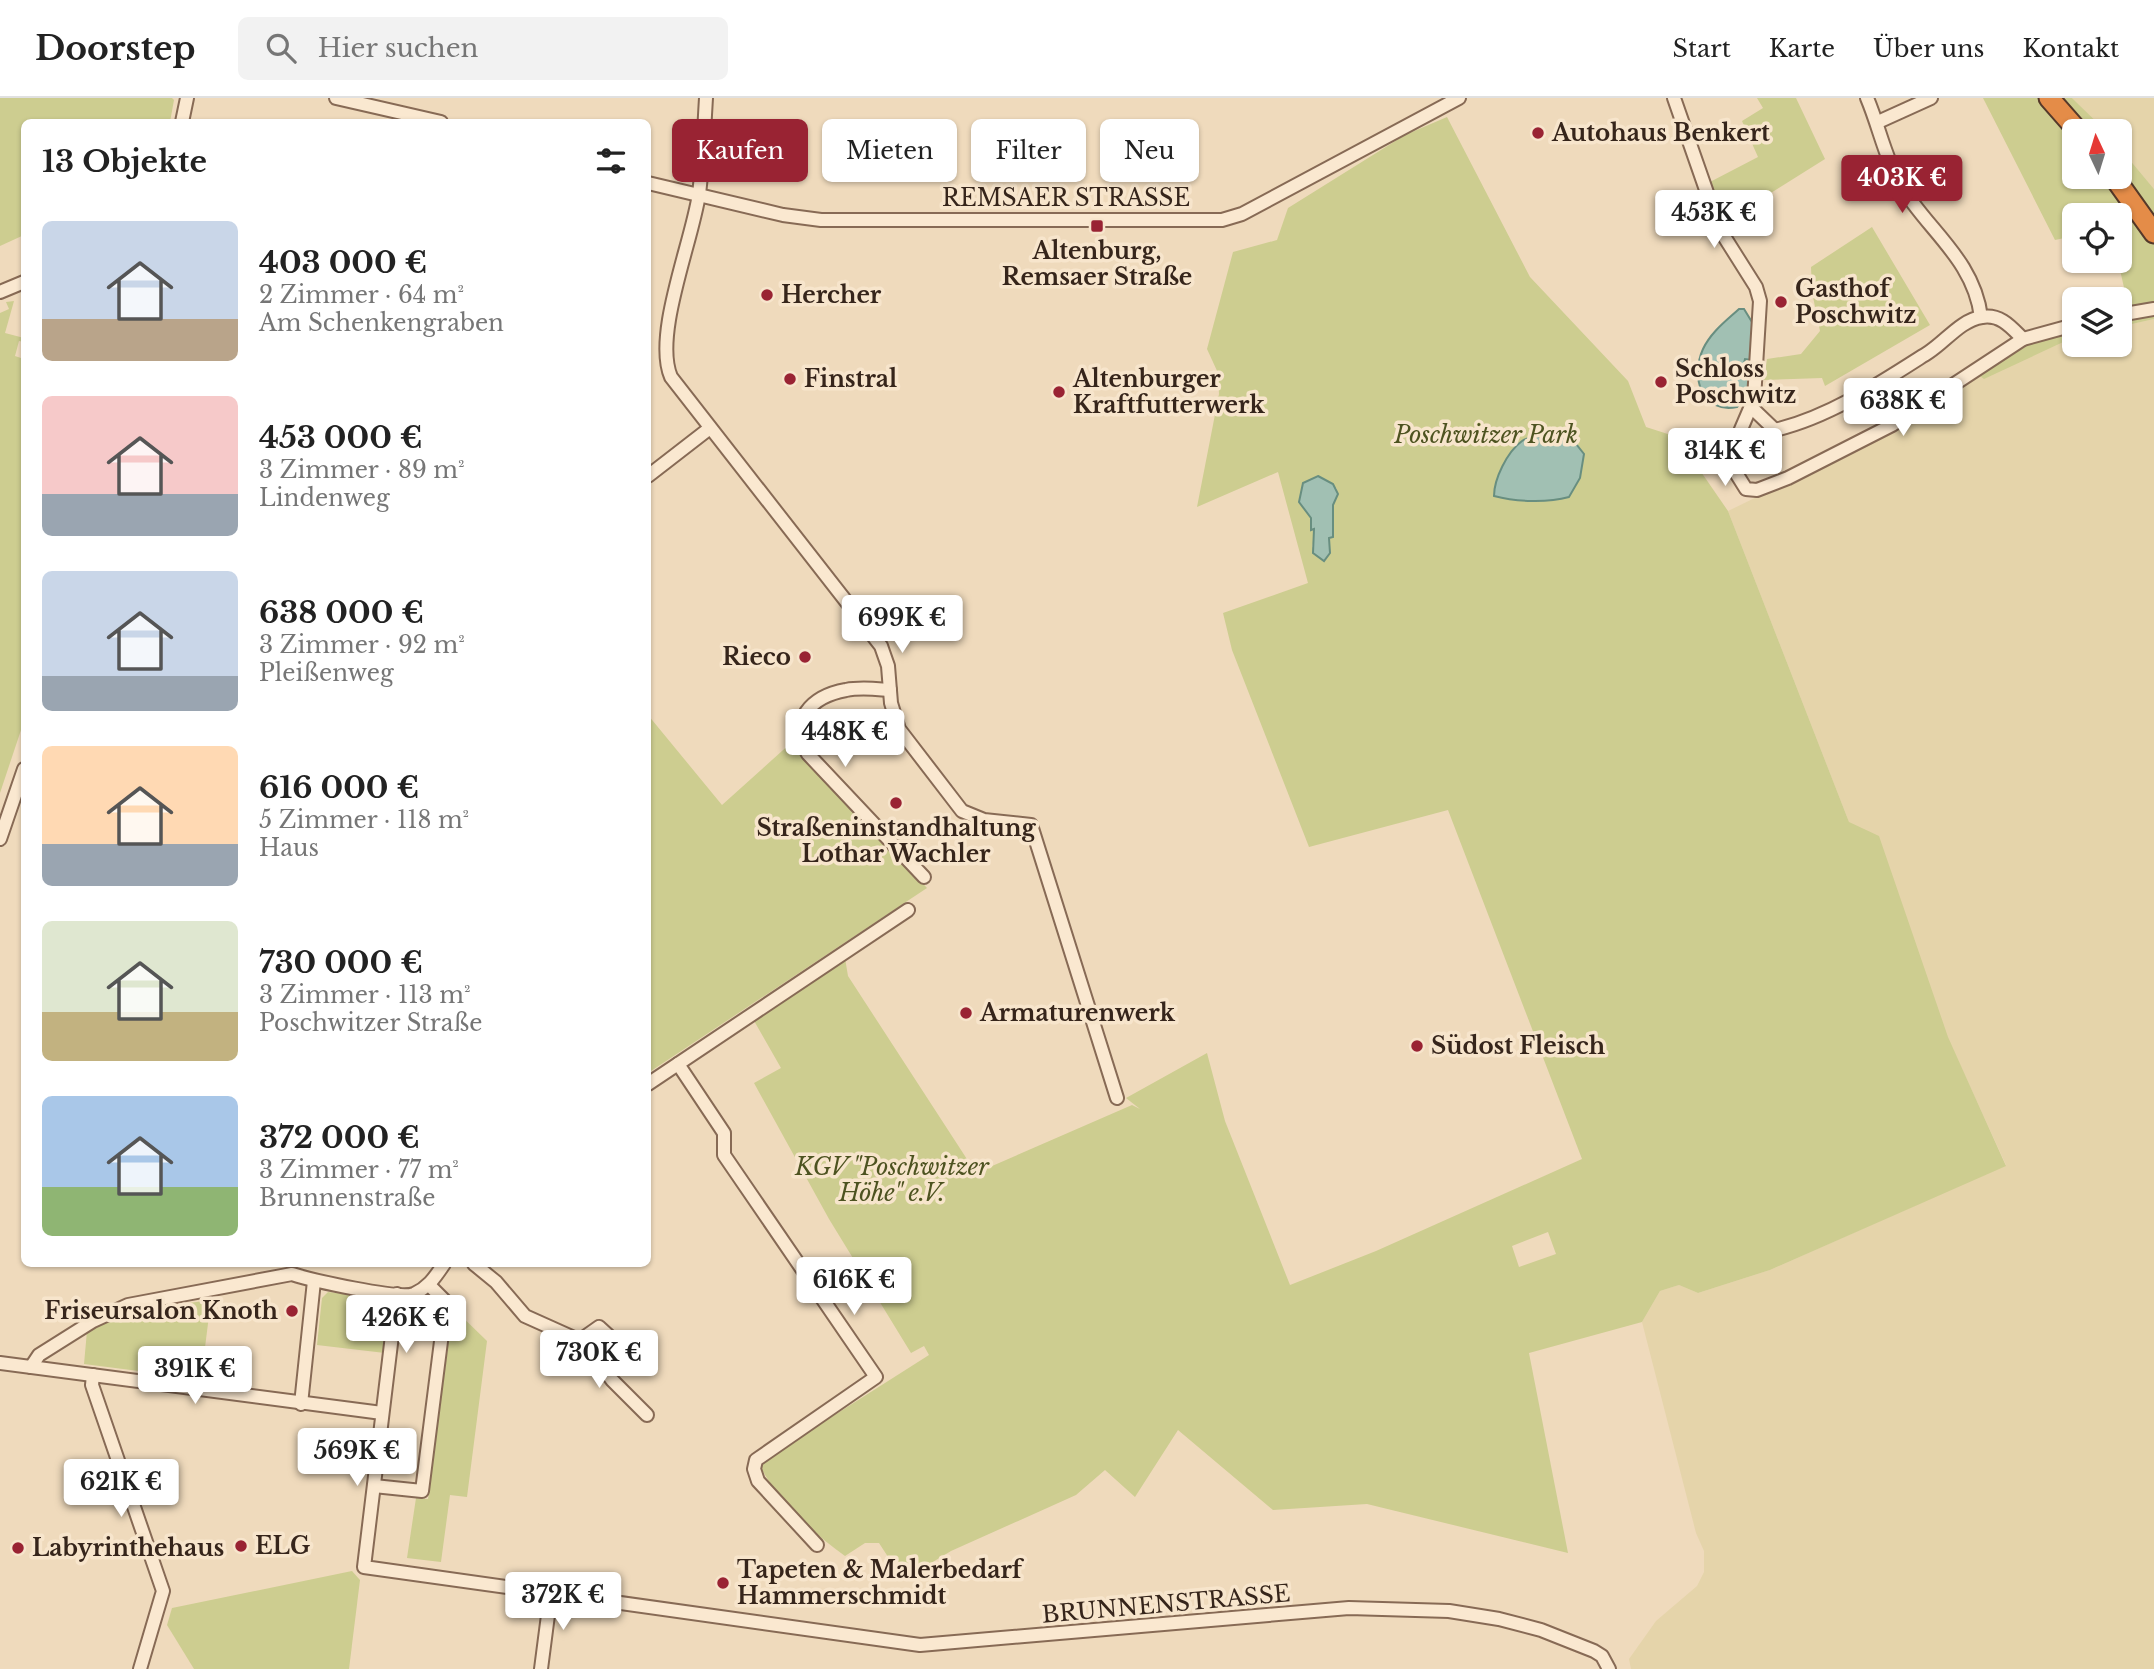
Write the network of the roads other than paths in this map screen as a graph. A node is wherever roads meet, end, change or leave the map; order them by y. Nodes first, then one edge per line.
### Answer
1 (187, 98) edge
2 (336, 98) edge
3 (706, 98) edge
4 (1459, 98) edge
5 (1674, 98) edge
6 (1867, 98) edge
7 (2049, 98) edge
8 (1933, 99) edge
9 (183, 119) edge
10 (424, 119) edge
11 (2067, 119) edge
12 (1878, 122) junction
13 (651, 184) edge
14 (2123, 189) edge
15 (699, 196) junction
16 (2154, 233) edge
17 (21, 283) edge
18 (0, 292) edge
19 (2154, 309) edge
20 (2132, 313) edge
21 (1981, 317) junction
22 (2062, 328) edge
23 (2023, 339) junction
24 (1751, 407) junction
25 (710, 428) junction
26 (651, 474) edge
27 (890, 690) junction
28 (21, 778) edge
29 (0, 839) edge
30 (924, 877) dead end
31 (908, 910) dead end
32 (678, 1064) junction
33 (651, 1082) edge
34 (1117, 1098) dead end
35 (441, 1267) edge
36 (477, 1267) edge
37 (291, 1269) edge
38 (314, 1281) junction
39 (429, 1285) junction
40 (397, 1294) junction
41 (611, 1338) dead end
42 (582, 1339) junction
43 (0, 1363) edge
44 (31, 1367) junction
45 (93, 1375) junction
46 (301, 1404) junction
47 (382, 1413) junction
48 (647, 1415) dead end
49 (374, 1486) junction
50 (817, 1545) dead end
51 (551, 1592) junction
52 (140, 1669) edge
53 (541, 1669) edge
54 (1609, 1669) edge

1 - 9 street
2 - 10 street
3 - 15 street
4 - 15 street, REMSAER STRASSE
5 - 24 street
6 - 12 street
7 - 11 highway
8 - 12 street
12 - 21 street
13 - 15 street, REMSAER STRASSE
14 - 16 highway
15 - 25 street
17 - 18 street
19 - 20 street
21 - 23 street
21 - 24 street
22 - 23 street
23 - 24 street
25 - 26 street
25 - 27 street
27 - 30 street
27 - 34 street
28 - 29 street
31 - 32 street
32 - 33 street
32 - 50 street
35 - 39 street
36 - 42 street
37 - 38 street
37 - 44 street
38 - 40 street
38 - 46 street
39 - 40 street
39 - 49 street
40 - 47 street
41 - 42 street
42 - 48 street
43 - 44 street
44 - 45 street
45 - 46 street
45 - 52 street
46 - 47 street
47 - 49 street
49 - 51 street, BRUNNENSTRASSE
51 - 53 street
51 - 54 street, BRUNNENSTRASSE

